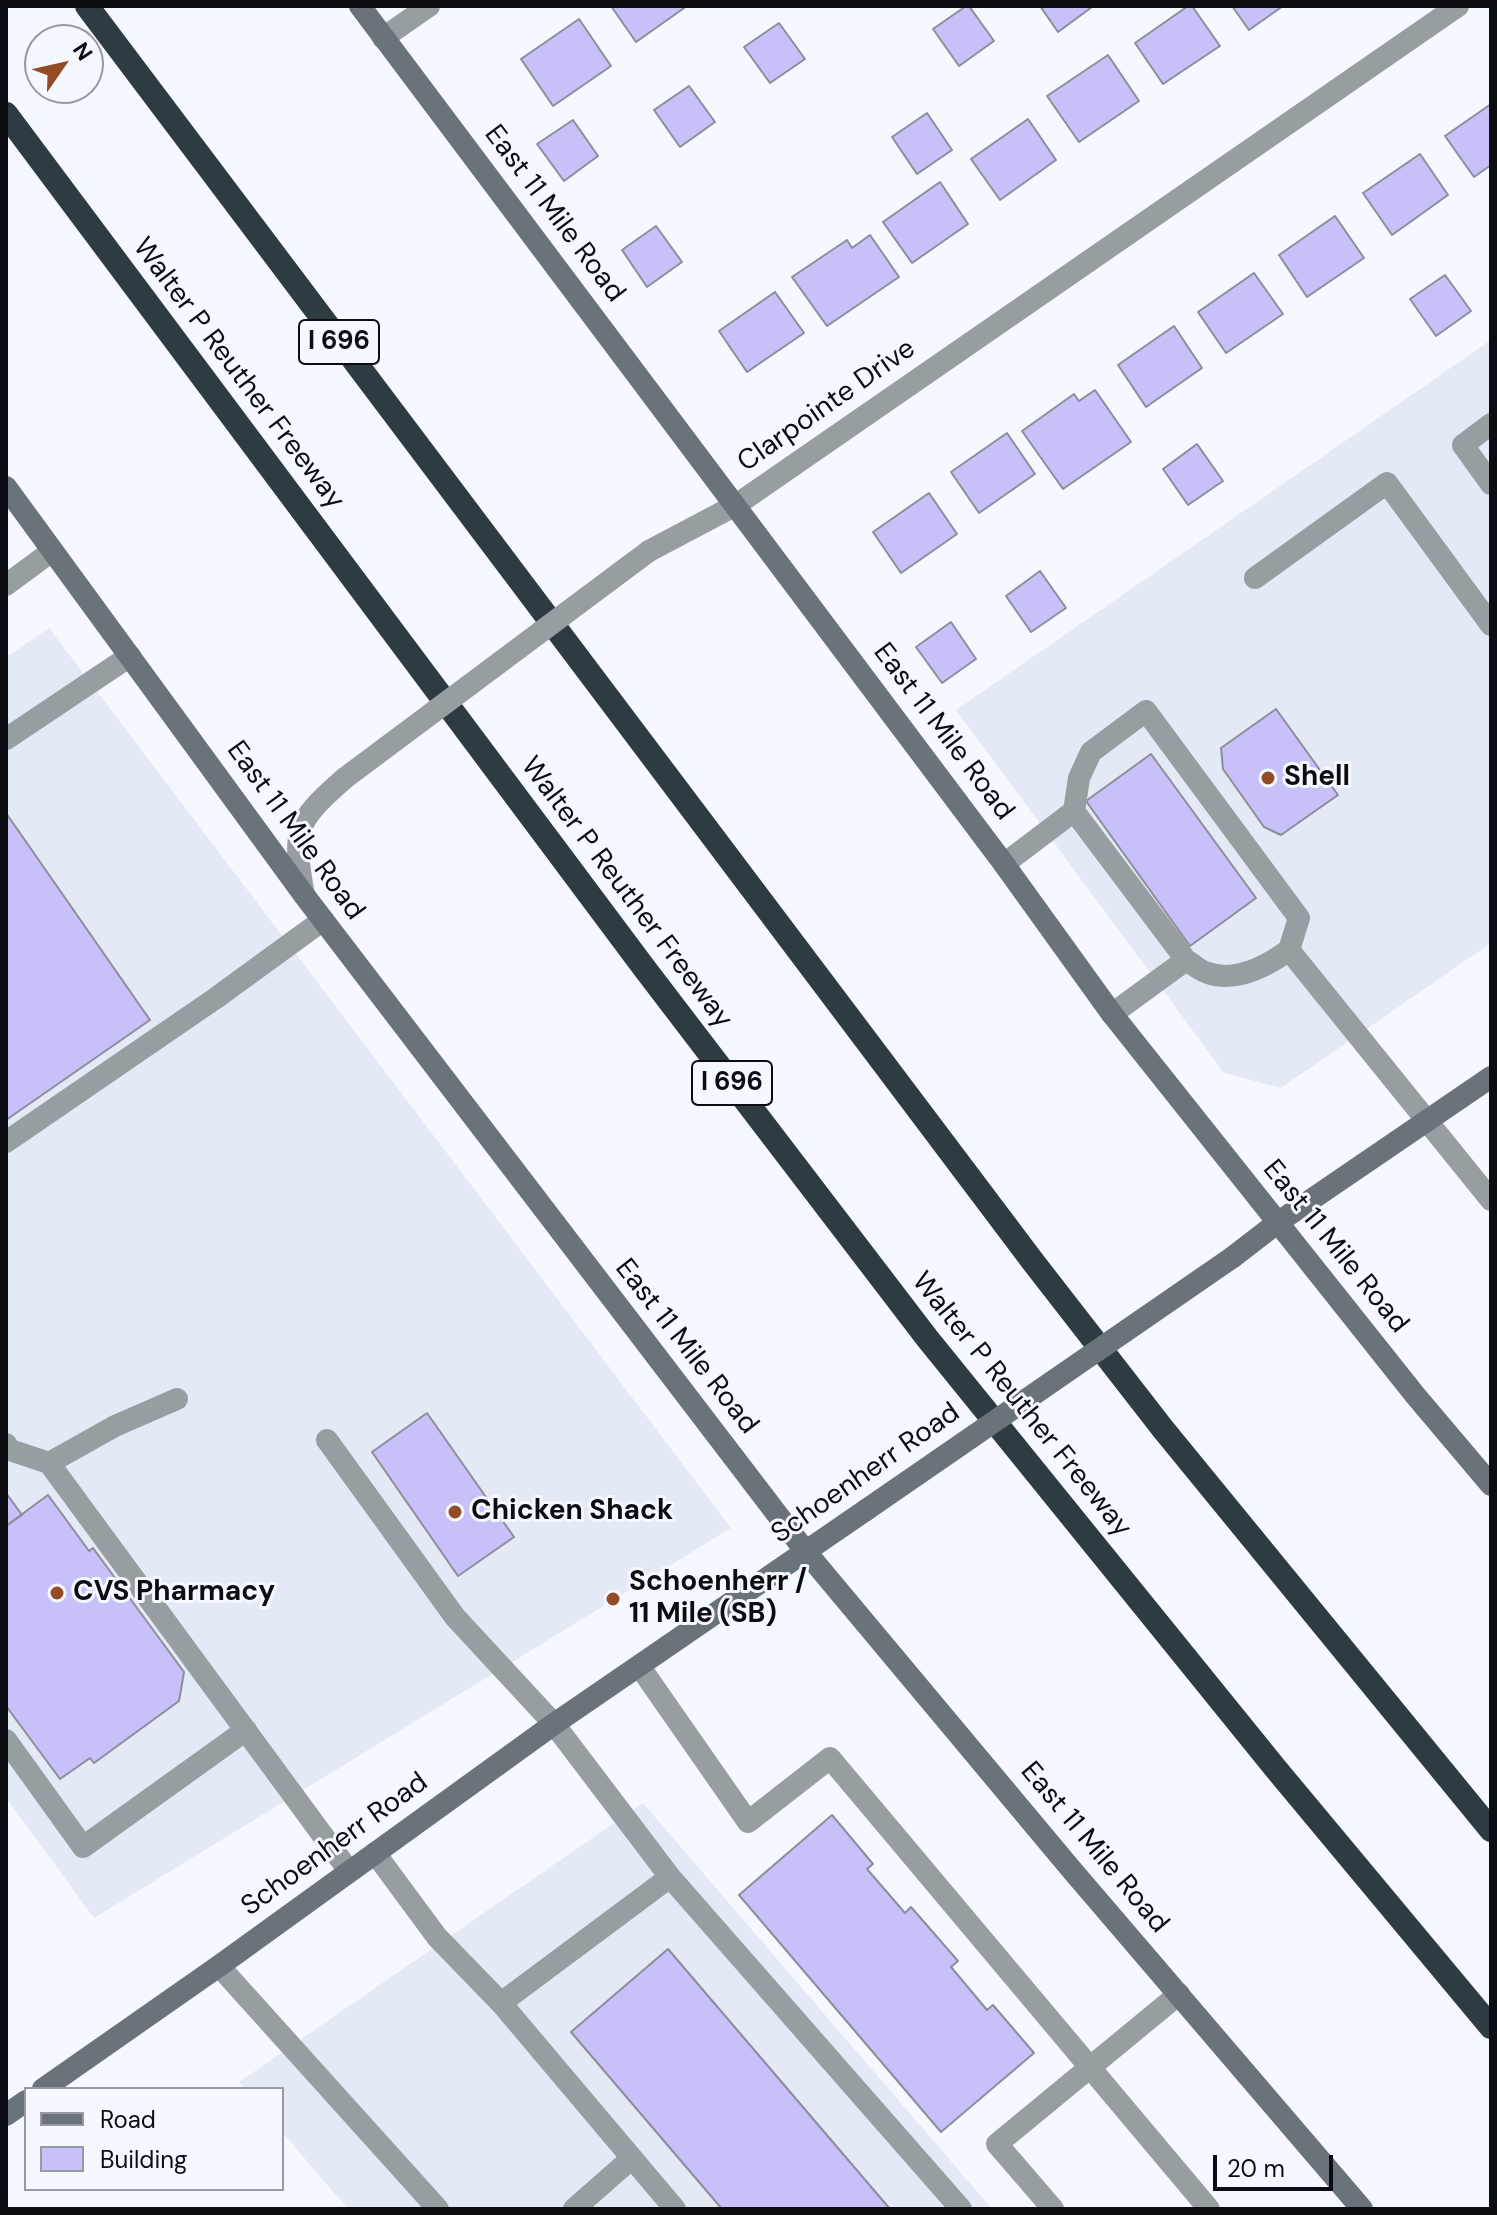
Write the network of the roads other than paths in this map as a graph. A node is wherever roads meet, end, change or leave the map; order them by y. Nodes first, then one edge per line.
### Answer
1 (87, 6) edge
2 (360, 6) edge
3 (429, 6) edge
4 (1458, 6) edge
5 (383, 38) junction
6 (6, 114) edge
7 (1491, 424) edge
8 (1491, 484) edge
9 (6, 487) edge
10 (736, 505) junction
11 (52, 551) junction
12 (1255, 578) dead end
13 (6, 585) edge
14 (1491, 625) edge
15 (130, 656) junction
16 (6, 739) edge
17 (1074, 811) junction
18 (1004, 864) junction
19 (304, 895) junction
20 (323, 920) junction
21 (1289, 950) junction
22 (1186, 960) junction
23 (1112, 1014) junction
24 (1491, 1077) edge
25 (1428, 1120) junction
26 (6, 1142) edge
27 (1491, 1200) edge
28 (1277, 1223) junction
29 (177, 1399) dead end
30 (327, 1440) dead end
31 (6, 1444) edge
32 (49, 1463) junction
33 (1491, 1485) edge
34 (806, 1552) junction
35 (640, 1667) junction
36 (554, 1724) junction
37 (246, 1730) junction
38 (6, 1740) edge
39 (1491, 1830) edge
40 (375, 1853) junction
41 (349, 1871) junction
42 (670, 1877) junction
43 (219, 1966) junction
44 (1179, 1994) junction
45 (501, 2003) junction
46 (1491, 2027) edge
47 (1090, 2068) junction
48 (46, 2087) edge
49 (24, 2102) edge
50 (6, 2115) edge
51 (632, 2158) junction
52 (1202, 2206) edge
53 (438, 2209) edge
54 (574, 2209) edge
55 (675, 2209) edge
56 (961, 2209) edge
57 (1053, 2209) edge
58 (1362, 2209) edge

1 - 39 highway, I 696
2 - 5 main road, East 11 Mile Road
3 - 5 street
4 - 10 street, Clarpointe Drive
5 - 10 main road, East 11 Mile Road
6 - 46 highway, Walter P Reuther Freeway / I 696
7 - 8 street
9 - 11 main road, East 11 Mile Road
10 - 18 main road, East 11 Mile Road
10 - 19 street, Clarpointe Drive, bridge
11 - 13 street
11 - 15 main road, East 11 Mile Road
12 - 14 street
15 - 16 street
15 - 19 main road, East 11 Mile Road
17 - 18 street
17 - 21 street
17 - 22 street
18 - 23 main road, East 11 Mile Road
19 - 20 main road, East 11 Mile Road
20 - 26 street
20 - 34 main road, East 11 Mile Road
21 - 22 street
21 - 25 street
22 - 23 street
23 - 28 main road, East 11 Mile Road
24 - 25 main road, Schoenherr Road
25 - 27 street
25 - 28 main road, Schoenherr Road
28 - 33 main road, East 11 Mile Road
28 - 34 main road, Schoenherr Road, bridge
29 - 32 street
30 - 36 street
31 - 32 street
32 - 37 street
34 - 35 main road, Schoenherr Road
34 - 44 main road, East 11 Mile Road
35 - 36 main road, Schoenherr Road
35 - 47 street
36 - 40 main road, Schoenherr Road
36 - 42 street
37 - 38 street
37 - 41 street
40 - 41 main road, Schoenherr Road
40 - 45 street
41 - 43 main road, Schoenherr Road
42 - 45 street
42 - 56 street
43 - 48 main road, Schoenherr Road
43 - 53 street
44 - 47 street
44 - 58 main road, East 11 Mile Road
45 - 51 street
47 - 52 street
47 - 57 street
49 - 50 main road
51 - 54 street
51 - 55 street

